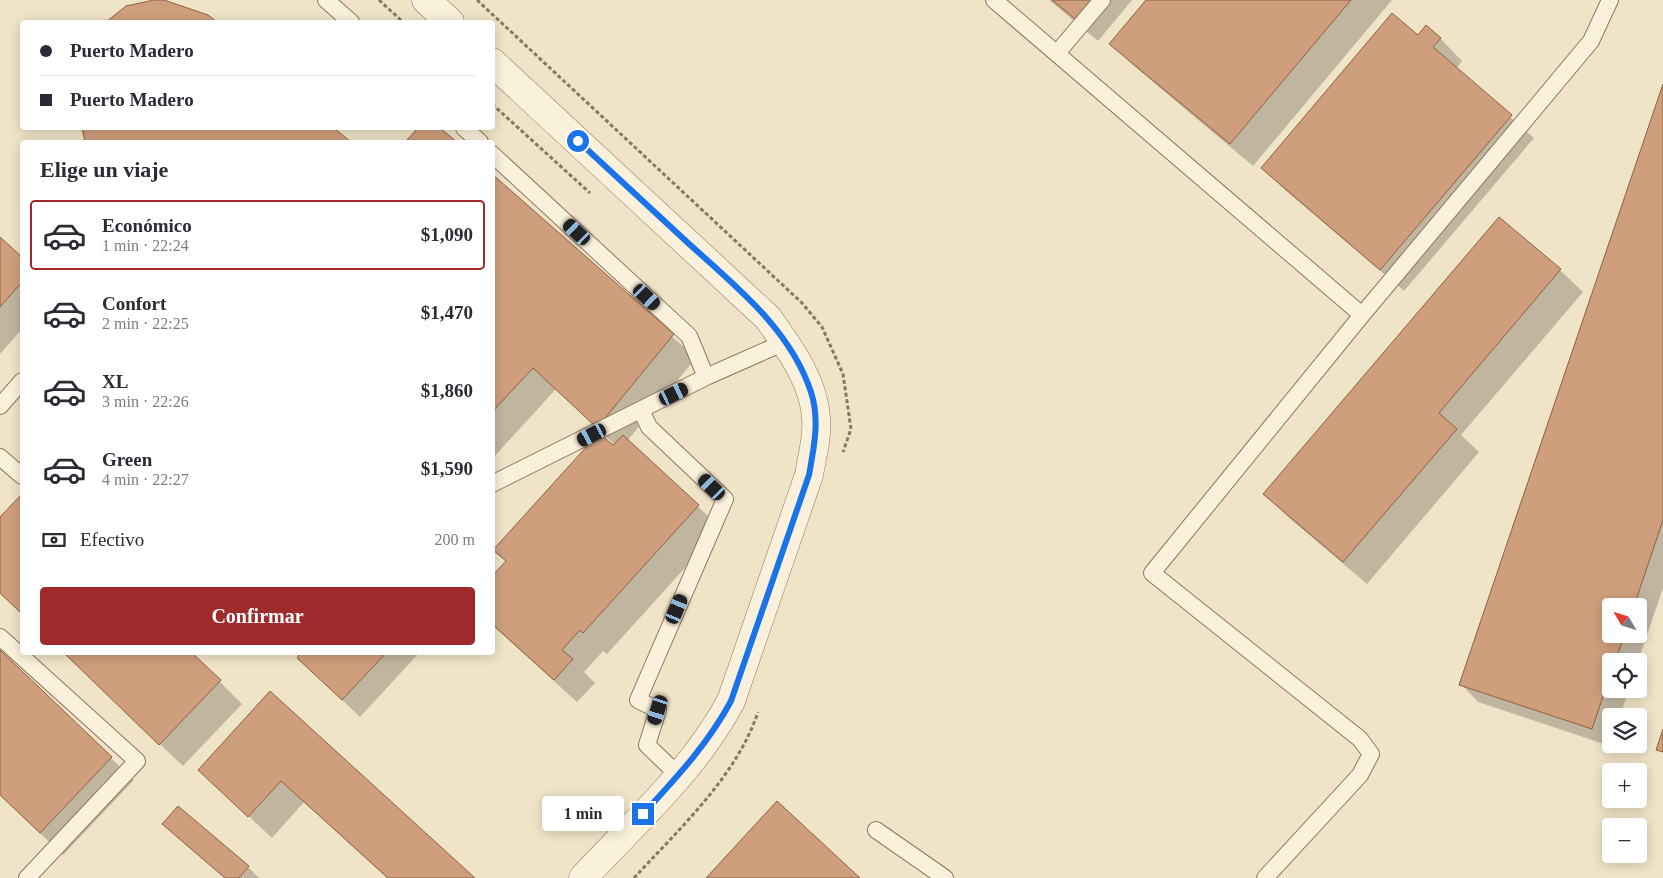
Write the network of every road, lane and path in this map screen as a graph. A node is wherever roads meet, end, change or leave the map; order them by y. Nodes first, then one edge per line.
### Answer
1 (326, 0) edge
2 (379, 0) edge
3 (426, 0) edge
4 (477, 0) edge
5 (994, 0) edge
6 (1102, 0) edge
7 (1610, 0) edge
8 (349, 20) edge
9 (401, 20) edge
10 (448, 20) edge
11 (1057, 53) junction
12 (495, 65) edge
13 (466, 130) edge
14 (478, 140) edge
15 (495, 157) edge
16 (1362, 314) junction
17 (785, 342) junction
18 (706, 377) junction
19 (20, 383) edge
20 (0, 406) edge
21 (641, 410) junction
22 (0, 457) edge
23 (842, 457) dead end
24 (20, 474) edge
25 (495, 483) edge
26 (0, 637) edge
27 (759, 709) dead end
28 (678, 775) junction
29 (876, 830) dead end
30 (27, 878) edge
31 (583, 878) edge
32 (634, 878) edge
33 (945, 878) edge
34 (1264, 878) edge

1 - 8 lane
2 - 9 path
3 - 10 street
4 - 23 path
5 - 11 lane
6 - 11 lane
7 - 16 lane
11 - 16 lane
12 - 17 street
13 - 14 lane
15 - 18 lane
16 - 34 lane
17 - 18 lane
17 - 28 street
18 - 21 lane
19 - 20 lane
21 - 25 lane
21 - 28 lane
22 - 24 lane
26 - 30 lane
27 - 32 path
28 - 31 street
29 - 33 lane

